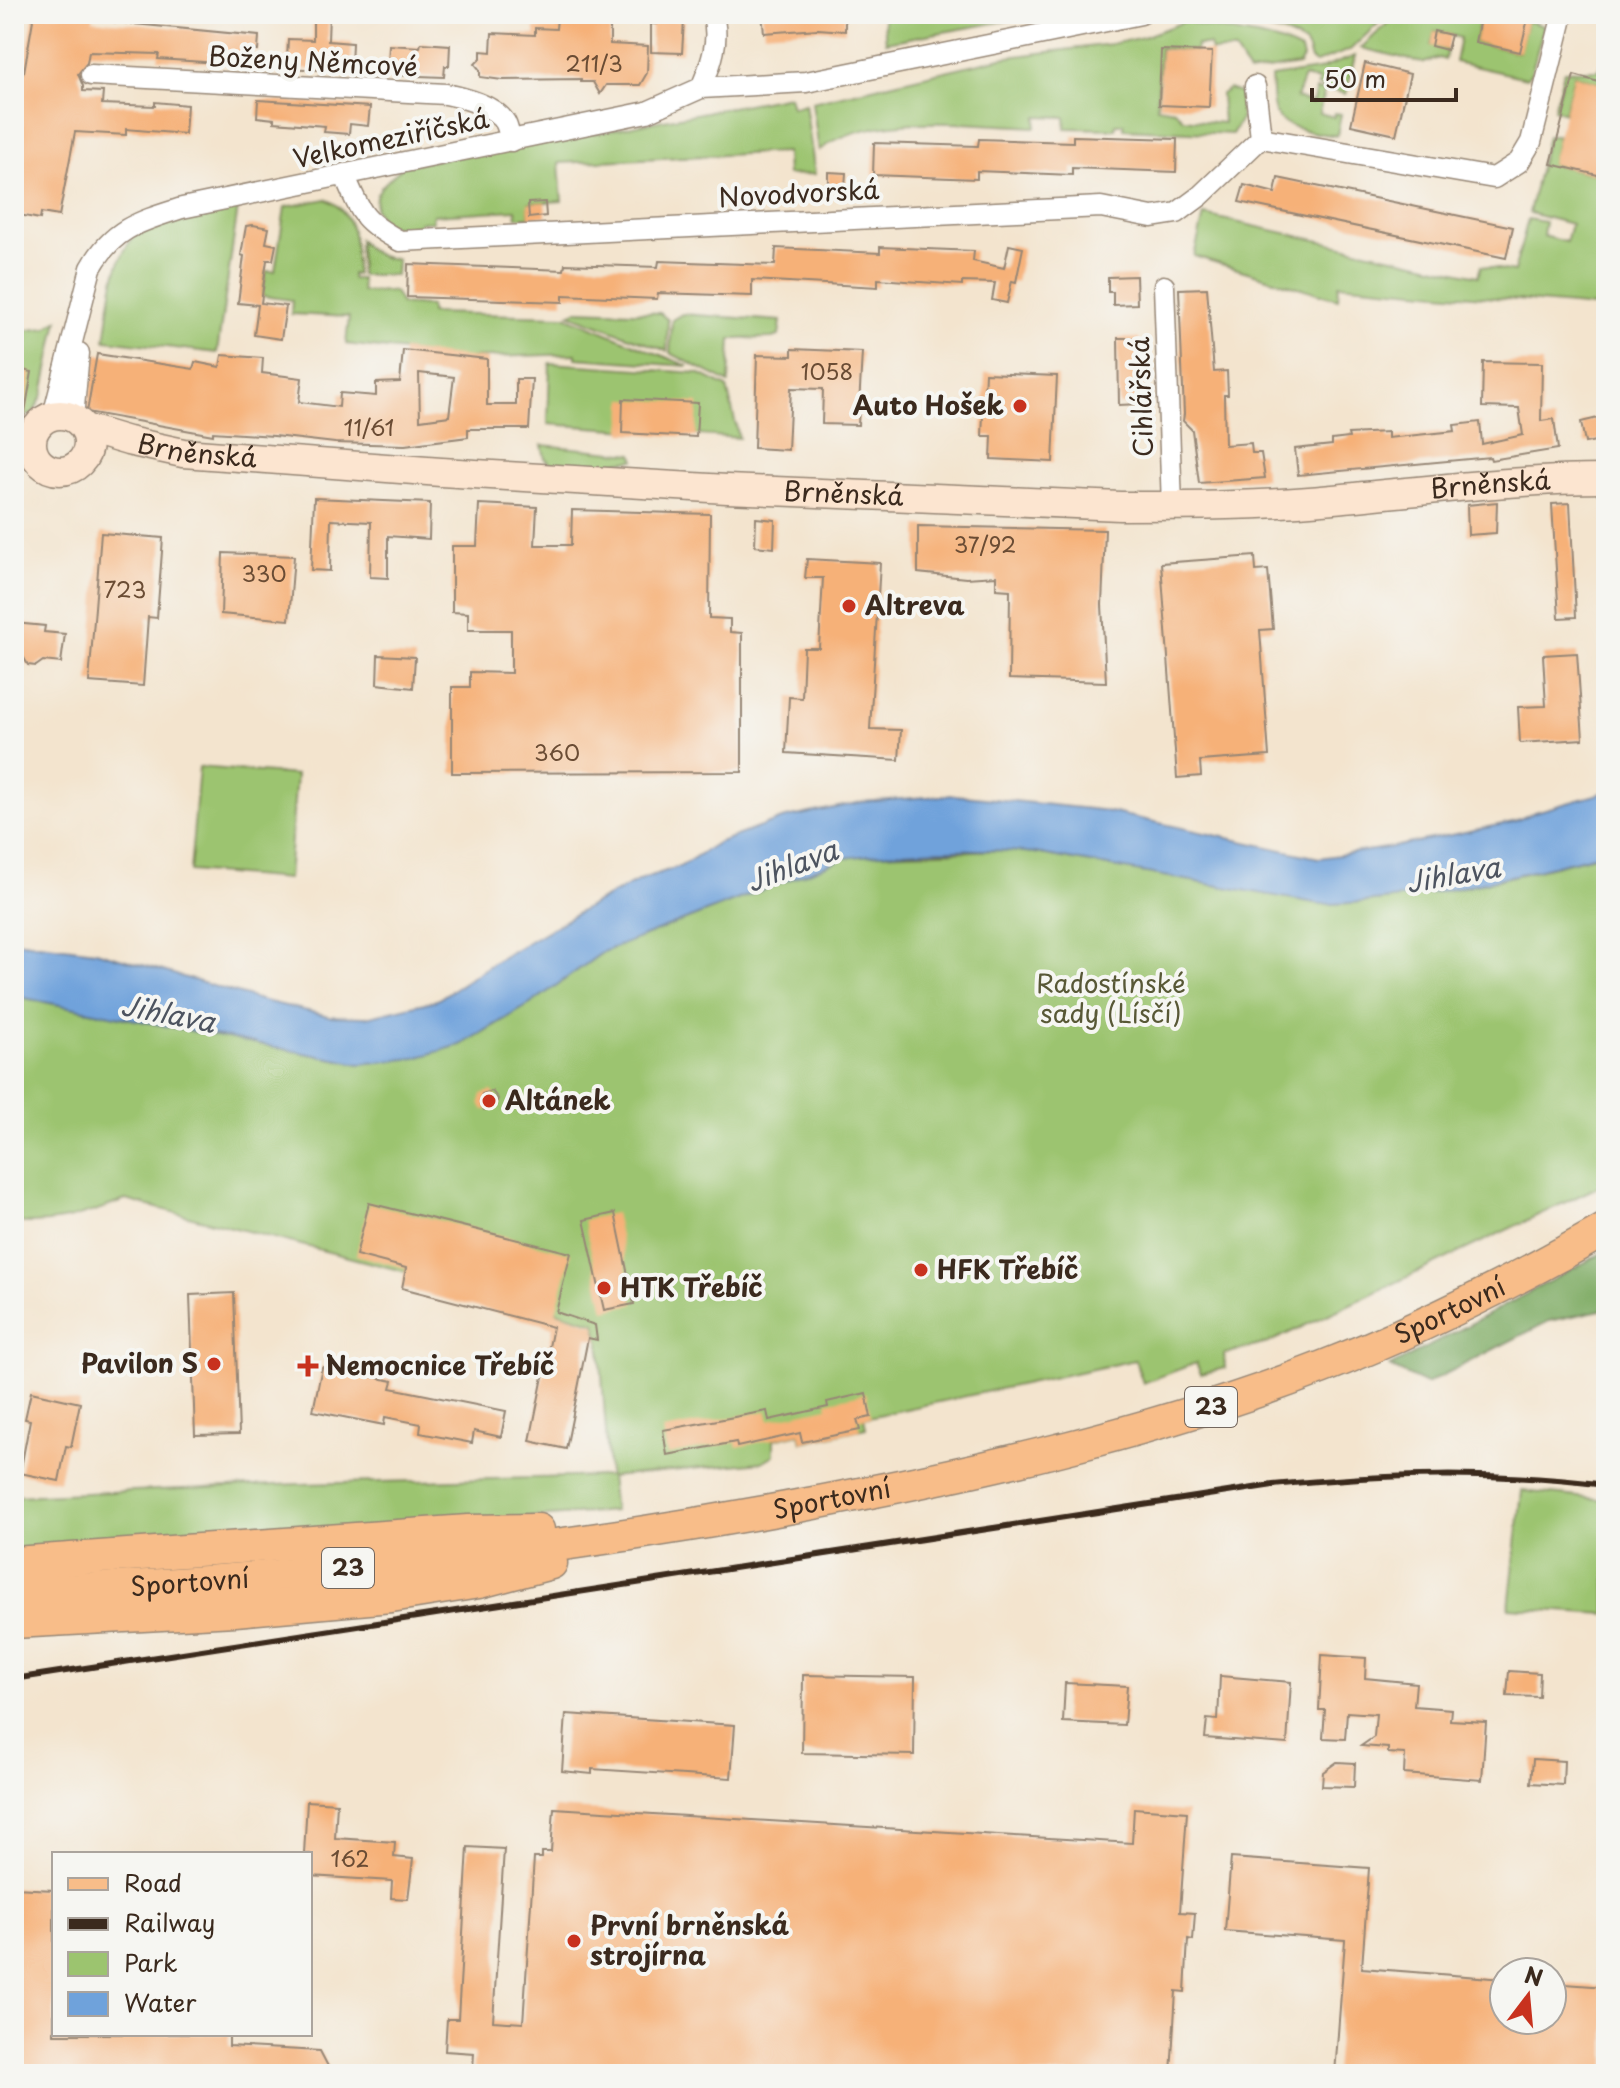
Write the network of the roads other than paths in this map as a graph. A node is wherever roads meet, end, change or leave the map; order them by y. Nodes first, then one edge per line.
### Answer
1 (712, 14) edge
2 (1141, 14) edge
3 (1563, 14) edge
4 (91, 75) dead end
5 (1255, 86) dead end
6 (701, 88) junction
7 (1261, 138) junction
8 (511, 141) junction
9 (344, 174) junction
10 (1164, 286) dead end
11 (52, 422) edge
12 (24, 450) edge
13 (183, 453) junction
14 (84, 458) junction
15 (1606, 479) edge
16 (1172, 506) junction
17 (1606, 1229) edge
18 (681, 1528) junction
19 (14, 1563) edge
20 (14, 1593) edge
21 (14, 1622) edge

1 - 6 street
2 - 6 street
3 - 7 street
4 - 8 street, Boženy Němcové
5 - 7 street
6 - 8 street, Velkomeziříčská
7 - 9 street, Novodvorská
8 - 9 street, Velkomeziříčská
9 - 11 street, Velkomeziříčská
10 - 16 street, Cihlářská
11 - 12 street
11 - 13 street, Brněnská
11 - 14 street
12 - 14 street
13 - 14 street
13 - 16 street, Brněnská
15 - 16 street, Brněnská
17 - 18 main road, Sportovní / 23
18 - 19 main road
18 - 20 main road, Sportovní / 23
18 - 21 main road

